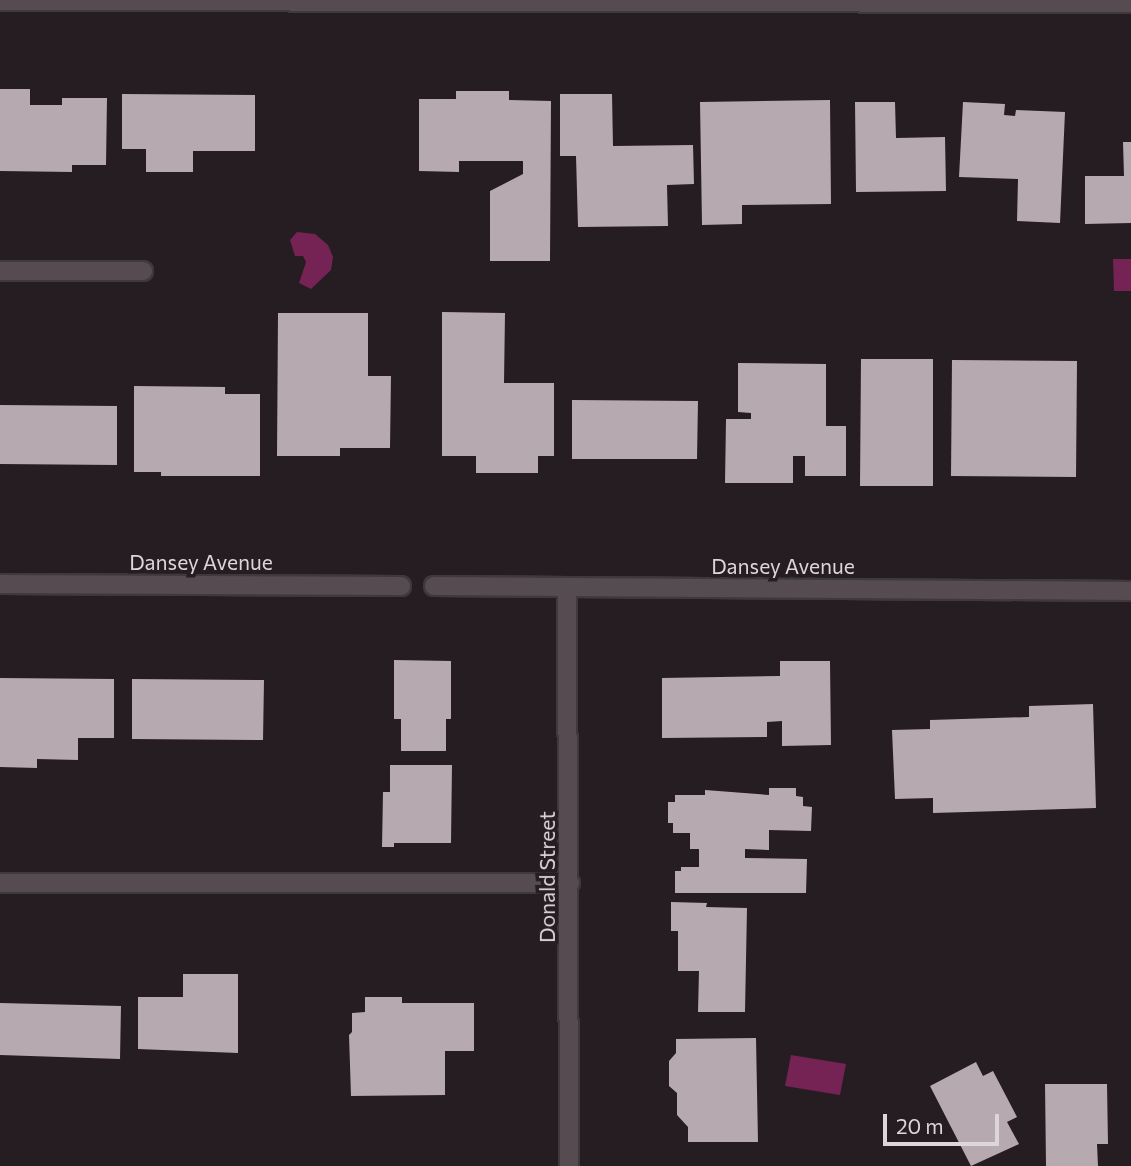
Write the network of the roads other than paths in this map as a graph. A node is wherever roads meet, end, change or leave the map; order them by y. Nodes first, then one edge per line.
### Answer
1 (0, 1) edge
2 (1131, 4) edge
3 (0, 271) edge
4 (143, 271) dead end
5 (0, 584) edge
6 (401, 586) dead end
7 (435, 586) dead end
8 (567, 588) junction
9 (1131, 591) edge
10 (0, 883) edge
11 (570, 883) junction
12 (569, 1166) edge

1 - 2 street
3 - 4 street
5 - 6 street, Dansey Avenue
7 - 8 street, Dansey Avenue
8 - 9 street, Dansey Avenue
8 - 11 street, Donald Street
10 - 11 street
11 - 12 street, Donald Street

